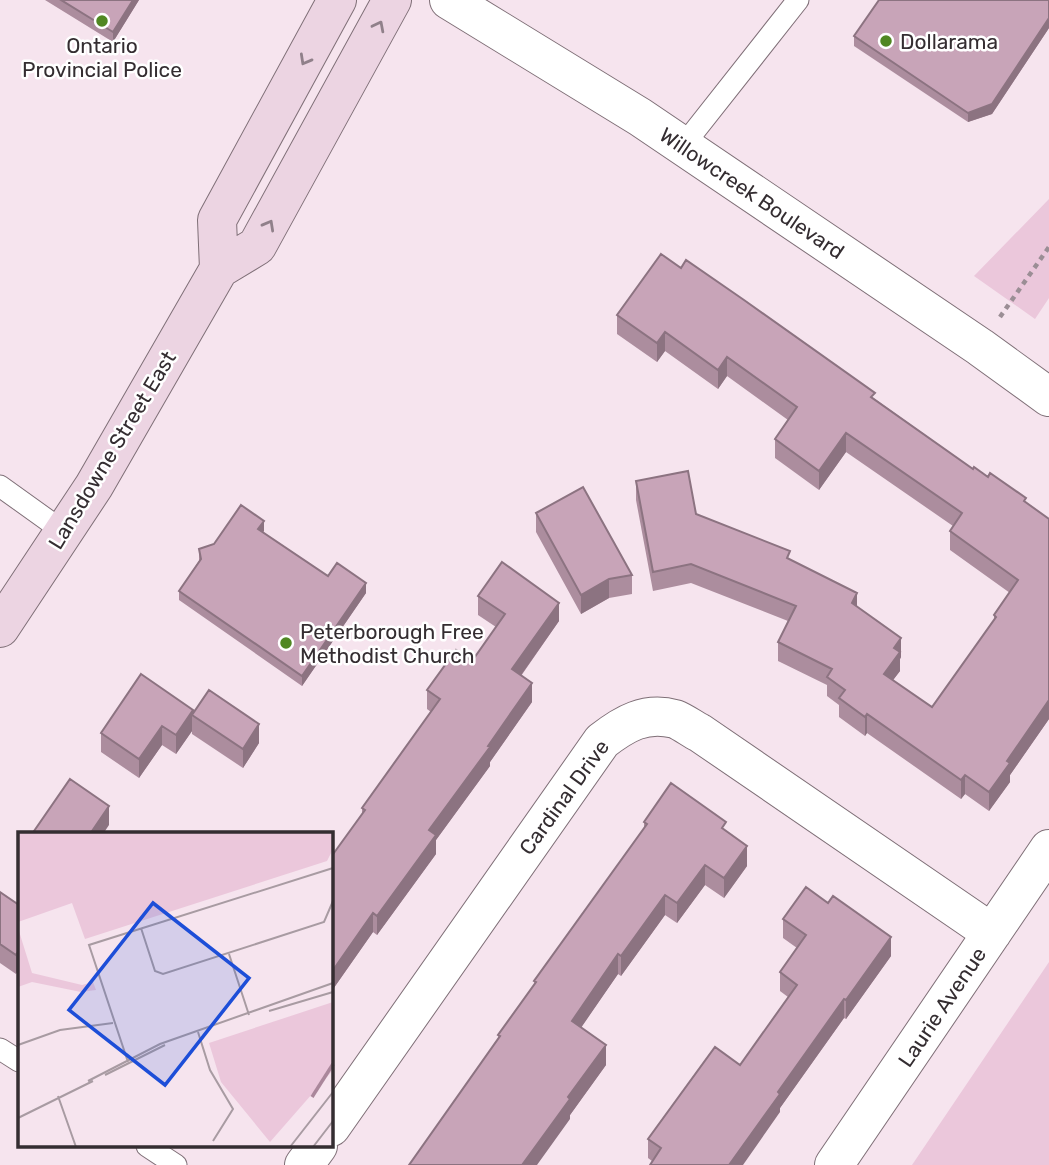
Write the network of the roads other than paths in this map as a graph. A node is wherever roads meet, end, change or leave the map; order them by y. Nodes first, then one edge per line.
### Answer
1 (337, 0) edge
2 (392, 0) edge
3 (449, 0) edge
4 (798, 0) edge
5 (682, 147) junction
6 (219, 269) junction
7 (1049, 397) edge
8 (0, 486) edge
9 (64, 532) junction
10 (0, 628) edge
11 (1049, 849) edge
12 (992, 933) junction
13 (0, 1049) edge
14 (18, 1060) edge
15 (332, 1126) edge
16 (150, 1148) edge
17 (316, 1148) edge
18 (176, 1165) edge
19 (304, 1165) edge
20 (834, 1165) edge

1 -> 6 main road
6 -> 2 main road, Lansdowne Street East
3 - 5 street, Willowcreek Boulevard
4 - 5 lane
5 - 7 street, Willowcreek Boulevard
6 - 9 main road, Lansdowne Street East
8 - 9 lane
9 - 10 main road, Lansdowne Street East
11 - 12 street, Laurie Avenue
12 - 15 street, Cardinal Drive
12 - 20 street, Laurie Avenue
13 - 14 lane
16 - 18 lane
17 - 19 street

